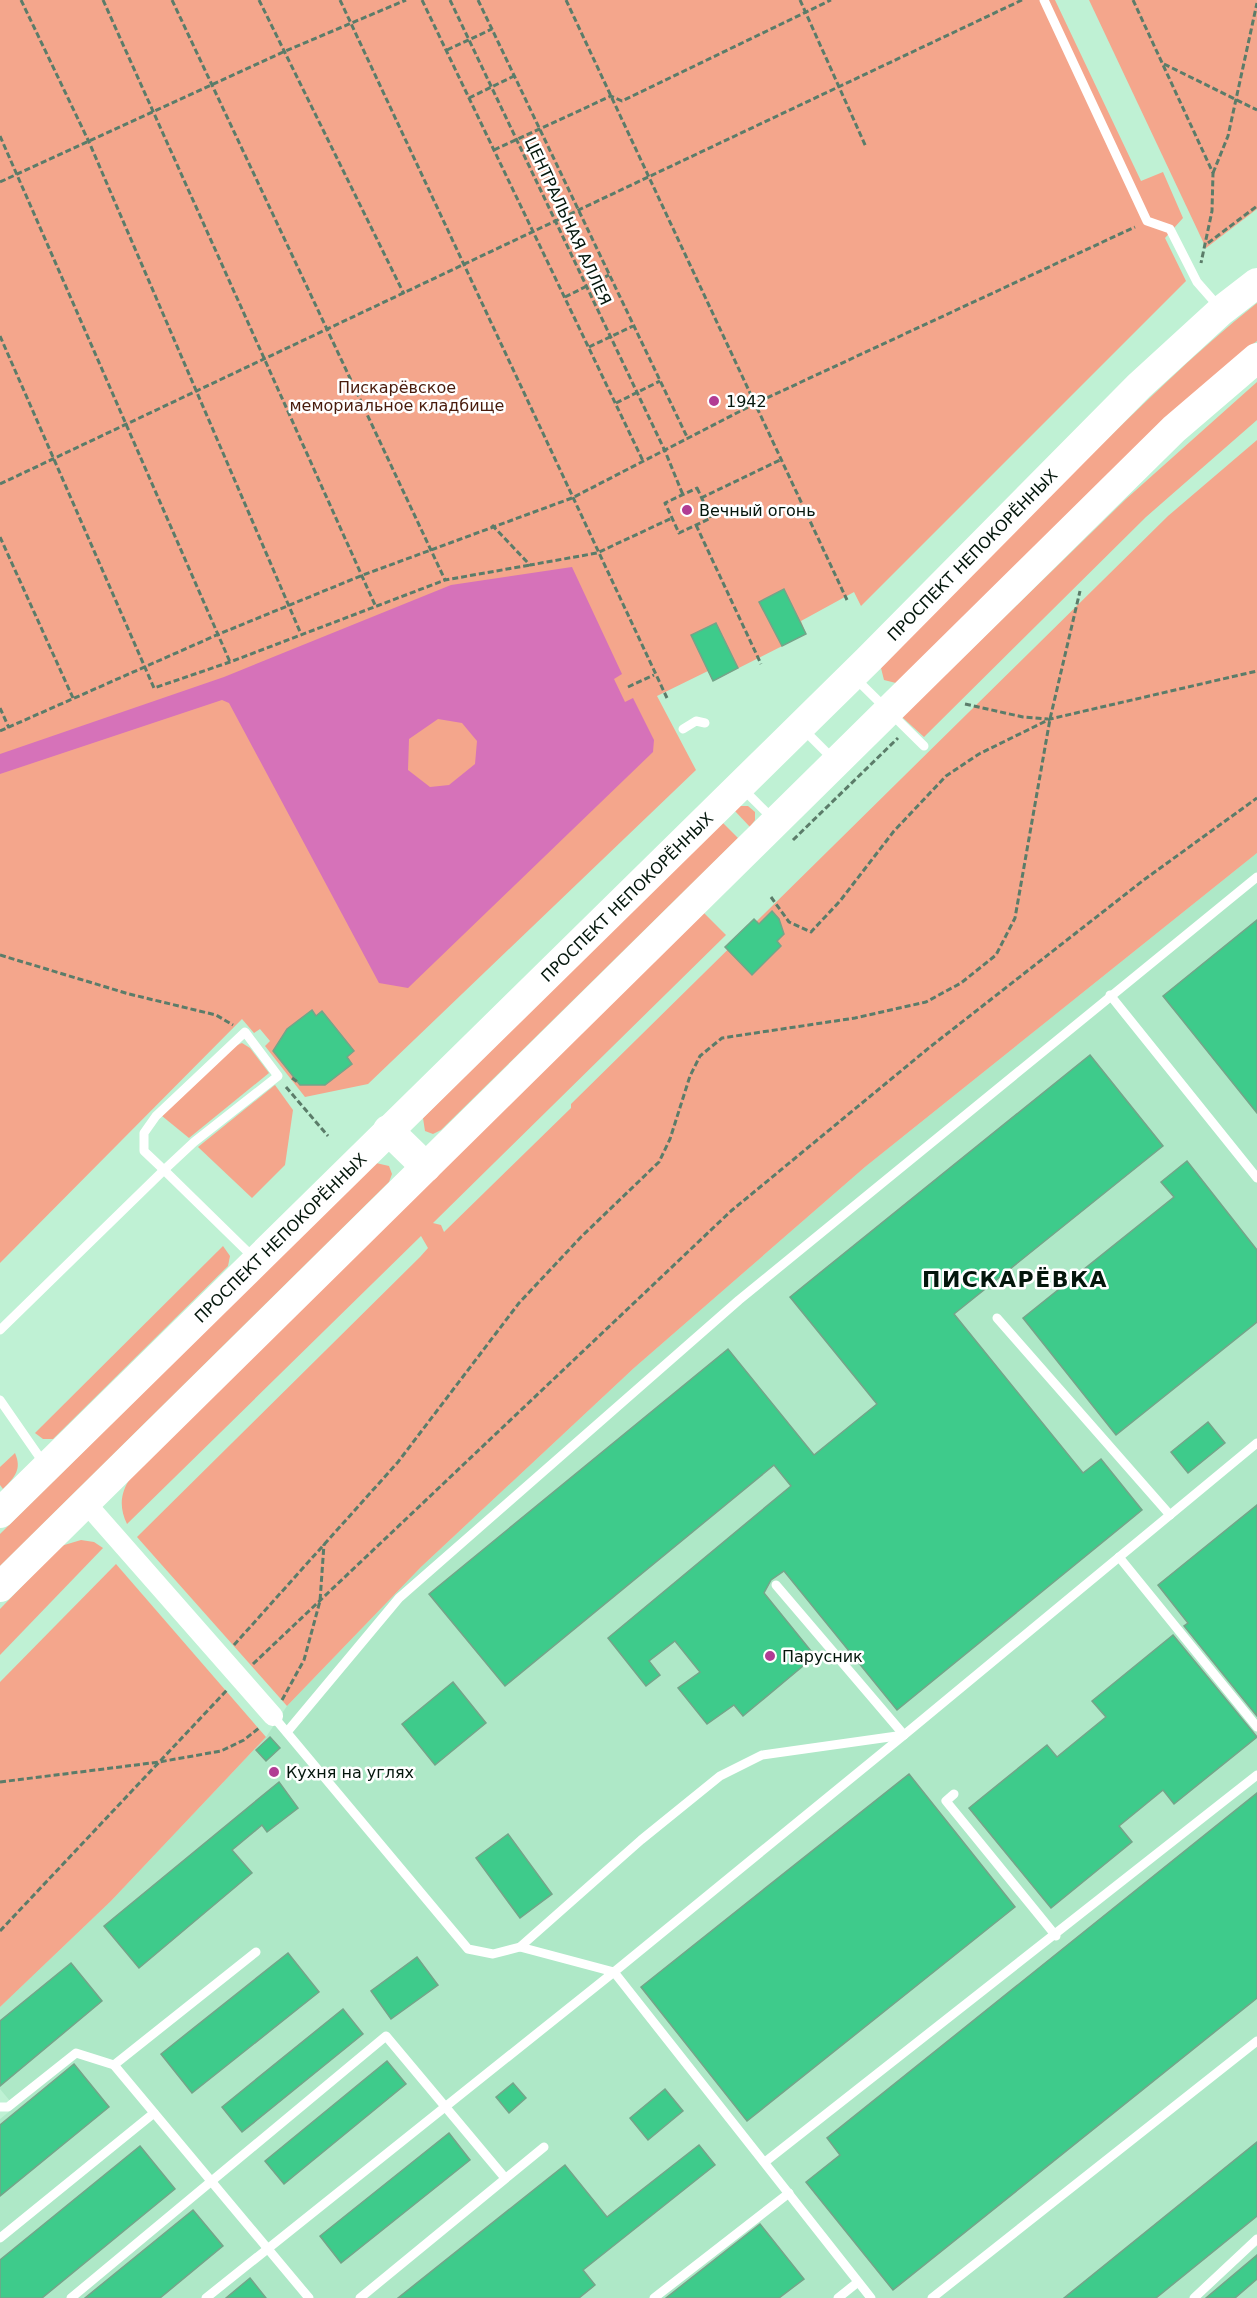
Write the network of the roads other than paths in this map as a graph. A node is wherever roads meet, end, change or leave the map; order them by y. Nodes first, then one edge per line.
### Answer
1 (1044, 0) edge
2 (1257, 283) edge
3 (1222, 310) junction
4 (1257, 358) edge
5 (852, 676) junction
6 (898, 720) junction
7 (705, 723) dead end
8 (801, 726) junction
9 (683, 729) dead end
10 (924, 746) dead end
11 (837, 763) junction
12 (740, 786) junction
13 (780, 835) junction
14 (1257, 878) edge
15 (1110, 995) junction
16 (388, 1130) junction
17 (426, 1167) junction
18 (164, 1170) junction
19 (1257, 1178) edge
20 (257, 1261) junction
21 (997, 1318) dead end
22 (0, 1330) edge
23 (0, 1400) edge
24 (1257, 1443) edge
25 (47, 1467) junction
26 (85, 1502) junction
27 (3, 1505) edge
28 (1170, 1515) junction
29 (1119, 1557) junction
30 (776, 1585) dead end
31 (0, 1587) edge
32 (273, 1716) joint
33 (1257, 1727) edge
34 (287, 1732) junction
35 (904, 1736) junction
36 (1257, 1775) edge
37 (954, 1794) dead end
38 (1056, 1936) junction
39 (520, 1947) junction
40 (256, 1952) dead end
41 (614, 1972) junction
42 (1257, 2041) edge
43 (114, 2065) junction
44 (0, 2107) edge
45 (446, 2107) junction
46 (154, 2114) junction
47 (544, 2147) dead end
48 (765, 2162) junction
49 (506, 2178) junction
50 (211, 2180) junction
51 (789, 2193) junction
52 (0, 2238) edge
53 (1257, 2240) edge
54 (268, 2249) junction
55 (858, 2282) junction
56 (71, 2298) edge
57 (206, 2298) edge
58 (309, 2298) edge
59 (360, 2298) edge
60 (654, 2298) edge
61 (838, 2298) edge
62 (871, 2298) edge
63 (932, 2298) edge
64 (1194, 2298) edge

1 - 3 lane
2 - 3 main road, ПРОСПЕКТ НЕПОКОРЁННЫХ
3 - 5 main road, ПРОСПЕКТ НЕПОКОРЁННЫХ
4 - 6 main road
5 - 6 lane
5 - 8 main road, ПРОСПЕКТ НЕПОКОРЁННЫХ
6 - 10 lane
6 - 11 main road
7 - 9 lane
8 - 11 lane
8 - 12 main road, ПРОСПЕКТ НЕПОКОРЁННЫХ
11 - 13 main road
12 - 13 lane
12 - 16 main road, ПРОСПЕКТ НЕПОКОРЁННЫХ
13 - 17 main road
14 - 15 lane
15 - 19 lane
15 - 34 lane
16 - 17 main road
16 - 20 main road, ПРОСПЕКТ НЕПОКОРЁННЫХ
17 - 26 main road
18 - 18 lane
18 - 20 lane
18 - 22 lane
20 - 25 main road, ПРОСПЕКТ НЕПОКОРЁННЫХ
21 - 28 lane
23 - 25 lane
24 - 28 lane
25 - 27 main road, ПРОСПЕКТ НЕПОКОРЁННЫХ
26 - 31 main road
26 - 32 street
28 - 29 lane
29 - 33 lane
29 - 35 lane
30 - 35 lane
32 - 34 lane
34 - 39 lane
35 - 39 lane
35 - 41 lane
36 - 38 lane
37 - 38 lane
38 - 48 lane
39 - 41 lane
40 - 43 lane
41 - 45 lane
41 - 48 lane
42 - 63 lane
43 - 44 lane
43 - 46 lane
45 - 49 lane
45 - 50 lane
45 - 54 lane
46 - 50 lane
46 - 52 lane
47 - 49 lane
48 - 51 lane
49 - 59 lane
50 - 54 lane
50 - 56 lane
51 - 55 lane
51 - 60 lane
53 - 64 lane
54 - 57 lane
54 - 58 lane
55 - 61 lane
55 - 62 lane

